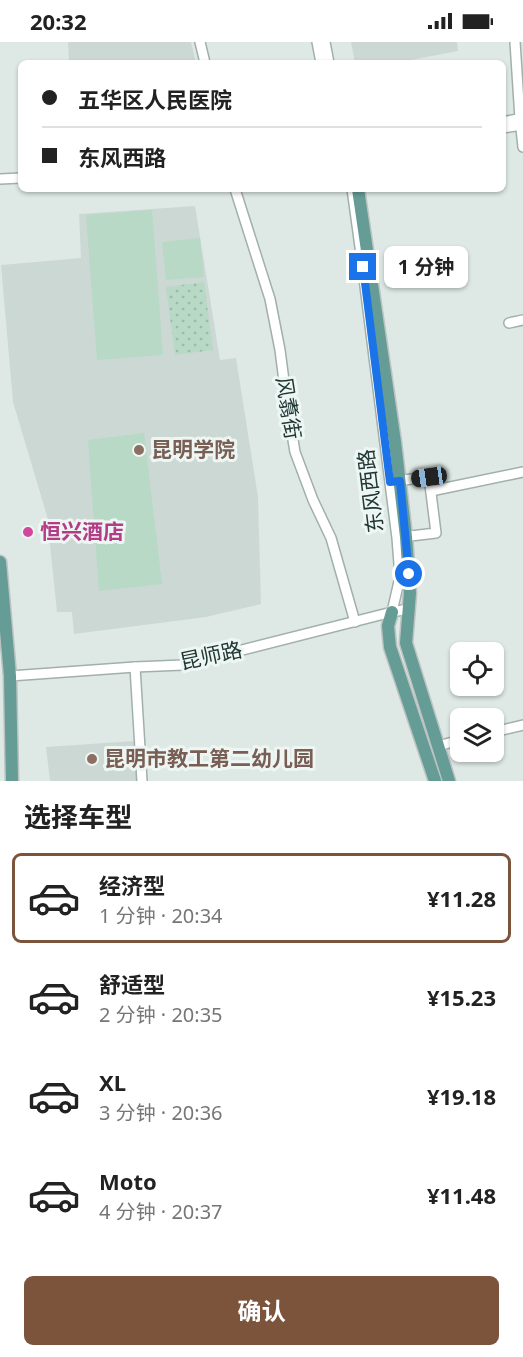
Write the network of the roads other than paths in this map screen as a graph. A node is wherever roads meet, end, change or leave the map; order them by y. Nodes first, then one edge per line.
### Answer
1 (200, 42) edge
2 (317, 42) edge
3 (325, 42) edge
4 (515, 42) edge
5 (204, 60) edge
6 (320, 60) edge
7 (328, 60) edge
8 (506, 122) edge
9 (522, 122) edge
10 (506, 127) edge
11 (523, 147) edge
12 (18, 173) edge
13 (0, 174) edge
14 (18, 178) edge
15 (0, 179) edge
16 (236, 192) edge
17 (352, 192) edge
18 (358, 192) edge
19 (523, 320) edge
20 (509, 323) dead end
21 (523, 472) edge
22 (395, 482) junction
23 (431, 491) junction
24 (401, 537) junction
25 (0, 562) edge
26 (408, 609) junction
27 (392, 612) junction
28 (355, 622) junction
29 (135, 667) junction
30 (10, 676) junction
31 (523, 725) edge
32 (504, 730) edge
33 (450, 743) edge
34 (438, 746) junction
35 (12, 781) edge
36 (142, 781) edge
37 (435, 781) edge
38 (449, 781) edge

1 - 5 street
2 - 6 street
3 - 7 street
4 - 9 street
8 - 9 street
9 - 10 street
9 - 11 street
12 - 13 street
14 - 15 street
16 - 28 street, 风翥街
17 - 22 street, 东风西路
18 - 22 main road, 东风西路
19 - 20 street
21 - 23 street
22 - 23 street
22 - 24 main road, 东风西路
23 - 24 street
24 - 26 main road, 东风西路
24 - 27 street, 东风西路
25 - 30 main road
26 - 27 street, 昆师路
26 - 34 main road, 东风西路
27 - 28 street, 昆师路
27 - 37 main road, 东风西路
28 - 29 street, 昆师路
29 - 30 street, 昆师路
29 - 36 street
30 - 35 main road
31 - 32 street
33 - 34 street
34 - 38 main road, 东风西路

